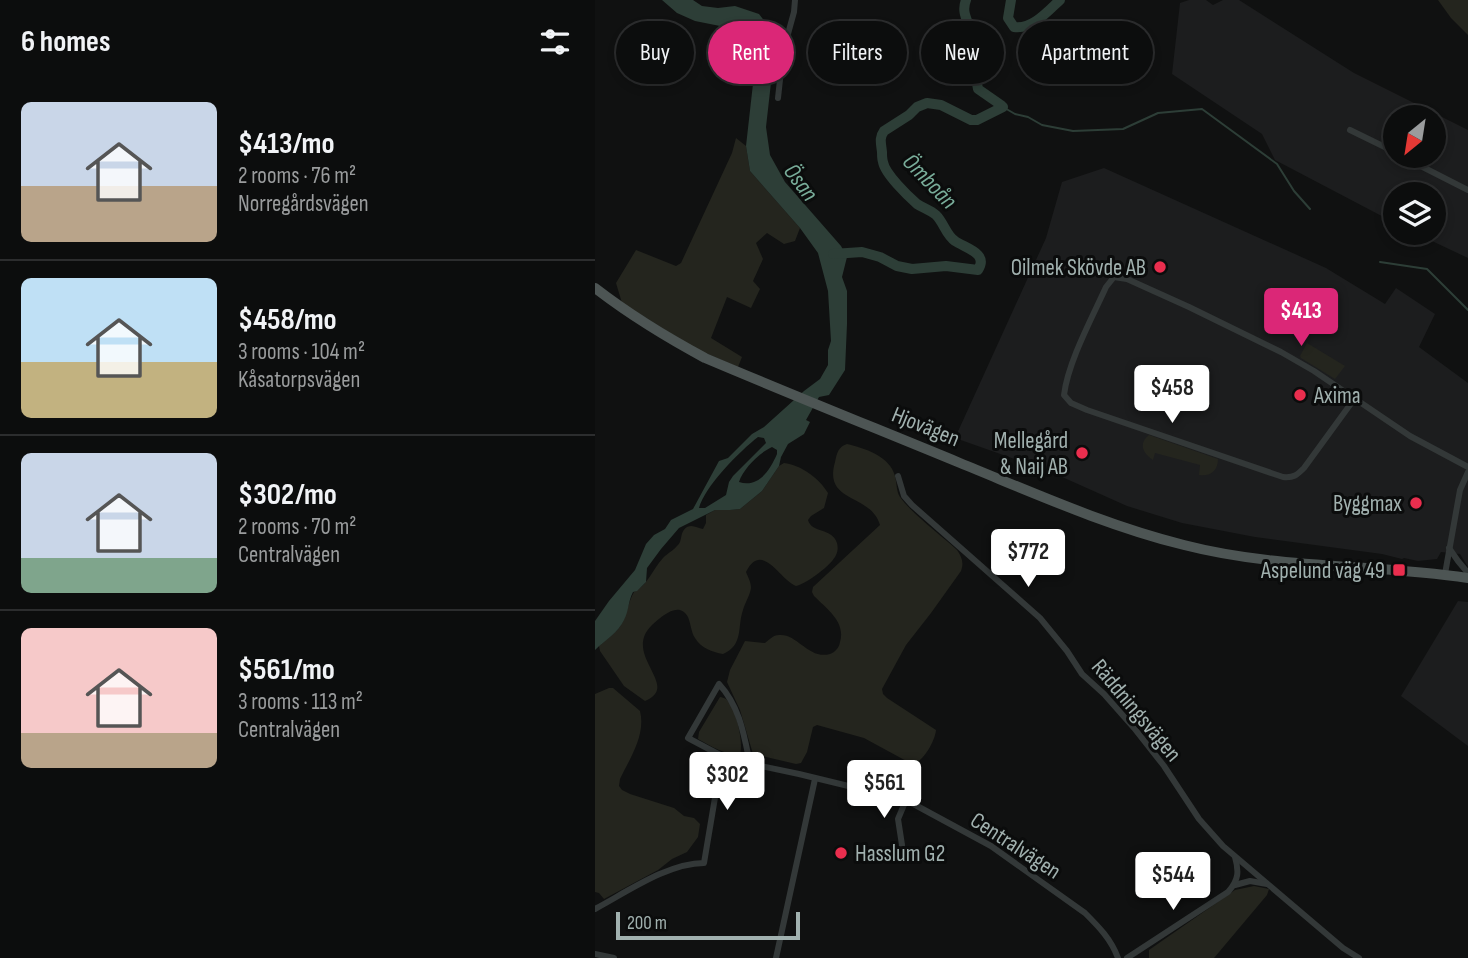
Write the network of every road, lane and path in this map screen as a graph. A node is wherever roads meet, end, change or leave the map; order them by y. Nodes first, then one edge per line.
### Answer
1 (795, 0) edge
2 (778, 97) dead end
3 (1350, 130) dead end
4 (1383, 146) edge
5 (1425, 168) edge
6 (1468, 190) edge
7 (595, 288) edge
8 (1355, 398) junction
9 (1468, 470) edge
10 (898, 476) dead end
11 (1449, 548) junction
12 (1445, 574) junction
13 (1468, 575) edge
14 (722, 756) junction
15 (750, 764) junction
16 (815, 779) junction
17 (906, 800) junction
18 (1234, 855) junction
19 (900, 859) dead end
20 (1235, 885) junction
21 (1268, 885) junction
22 (595, 909) edge
23 (595, 954) edge
24 (614, 958) edge
25 (776, 958) edge
26 (1118, 958) edge
27 (1127, 958) edge
28 (1359, 958) edge

1 - 2 street
3 - 4 street
5 - 6 street
7 - 12 main road, Hjovägen
8 - 8 street
8 - 9 street
9 - 11 street
10 - 18 street, Räddningsvägen
11 - 12 street
11 - 13 street
12 - 13 main road, Hjovägen
14 - 15 street, Centralvägen
14 - 15 street, Centralvägen
14 - 22 street
15 - 16 street, Centralvägen
16 - 17 street, Centralvägen
16 - 25 street
17 - 19 street
17 - 26 street, Centralvägen
18 - 20 street
18 - 21 street, Räddningsvägen
20 - 21 street
20 - 27 street
21 - 28 street, Räddningsvägen
23 - 24 street

